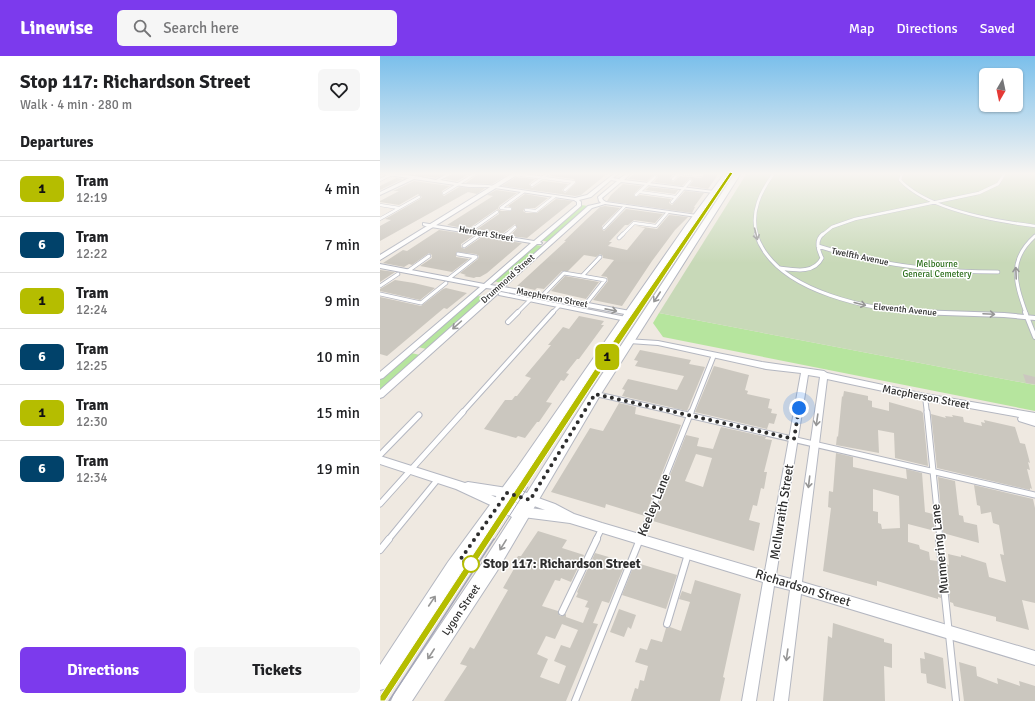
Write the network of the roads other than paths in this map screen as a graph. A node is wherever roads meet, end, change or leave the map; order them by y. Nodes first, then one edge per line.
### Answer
1 (408, 203) edge
2 (463, 203) edge
3 (508, 203) edge
4 (546, 203) edge
5 (579, 203) edge
6 (605, 203) joint
7 (706, 203) edge
8 (719, 203) edge
9 (757, 203) edge
10 (932, 203) edge
11 (940, 203) edge
12 (380, 205) edge
13 (625, 206) junction
14 (399, 208) junction
15 (510, 209) dead end
16 (526, 210) dead end
17 (497, 212) dead end
18 (668, 212) junction
19 (697, 216) junction
20 (710, 218) junction
21 (380, 219) edge
22 (429, 224) junction
23 (1035, 226) edge
24 (515, 227) dead end
25 (604, 228) dead end
26 (470, 231) junction
27 (482, 233) junction
28 (1035, 236) edge
29 (503, 237) junction
30 (619, 238) dead end
31 (537, 242) junction
32 (547, 244) junction
33 (464, 246) dead end
34 (818, 246) junction
35 (380, 251) edge
36 (458, 254) dead end
37 (429, 256) dead end
38 (600, 257) dead end
39 (380, 258) edge
40 (380, 266) edge
41 (778, 268) junction
42 (380, 270) edge
43 (408, 271) junction
44 (998, 272) dead end
45 (398, 274) junction
46 (582, 276) junction
47 (447, 281) junction
48 (380, 286) edge
49 (484, 288) junction
50 (495, 290) junction
51 (380, 294) edge
52 (542, 296) junction
53 (530, 300) junction
54 (564, 300) junction
55 (584, 304) junction
56 (559, 306) junction
57 (628, 316) junction
58 (1027, 317) junction
59 (1035, 318) edge
60 (643, 319) junction
61 (508, 322) dead end
62 (615, 335) junction
63 (1035, 337) edge
64 (631, 338) junction
65 (411, 350) junction
66 (426, 353) junction
67 (714, 355) junction
68 (805, 373) junction
69 (380, 376) edge
70 (824, 377) junction
71 (595, 394) junction
72 (380, 395) edge
73 (925, 397) junction
74 (981, 408) junction
75 (419, 415) dead end
76 (690, 415) junction
77 (1035, 416) edge
78 (1035, 422) edge
79 (794, 439) junction
80 (814, 444) junction
81 (380, 455) edge
82 (380, 460) edge
83 (410, 470) junction
84 (932, 472) junction
85 (438, 479) junction
86 (1035, 495) edge
87 (503, 498) junction
88 (380, 504) edge
89 (527, 506) junction
90 (602, 528) junction
91 (640, 539) junction
92 (380, 550) edge
93 (688, 554) junction
94 (771, 578) junction
95 (796, 586) junction
96 (562, 612) dead end
97 (667, 624) dead end
98 (949, 632) junction
99 (1035, 658) edge
100 (380, 681) edge
101 (400, 701) edge
102 (575, 701) edge
103 (749, 701) edge
104 (781, 701) edge
105 (956, 701) edge

1 - 14 lane
2 - 22 street
3 - 15 lane
4 - 16 lane
5 - 31 street, Drummond Street
6 - 13 street
6 - 32 street, Drummond Street
7 - 19 street
8 - 20 street, Lygon Street
9 -> 41 lane, Eleventh Avenue
10 - 34 lane
11 - 23 lane
12 - 14 lane
13 - 18 street
13 - 25 lane
14 - 21 lane
17 - 26 lane
18 - 19 street
18 - 30 lane
19 - 20 street
19 - 57 street
20 -> 60 street, Lygon Street
22 - 26 street, Herbert Street
22 - 35 street
22 - 39 street
24 - 29 lane
26 - 27 street, Herbert Street
27 - 29 street, Herbert Street
27 - 33 lane
58 -> 28 lane
29 - 31 street, Herbert Street
31 - 32 street, Herbert Street
31 - 49 street, Drummond Street
32 - 50 street, Drummond Street
34 - 41 lane
34 - 44 lane, Twelfth Avenue
36 - 47 lane
37 - 43 lane
38 - 46 lane
40 - 43 street, Macpherson Street
41 -> 58 lane, Eleventh Avenue
42 - 45 street, Macpherson Street
43 - 47 street, Macpherson Street
45 - 47 street, Macpherson Street
45 - 48 lane
46 - 52 lane
46 - 55 lane
47 - 49 street, Macpherson Street
47 - 51 lane
49 - 50 street, Macpherson Street
49 - 65 street, Drummond Street
50 - 52 street, Macpherson Street
50 - 53 street, Macpherson Street
50 -> 66 street, Drummond Street
52 - 54 street, Macpherson Street
53 - 56 street, Macpherson Street
53 - 61 lane
54 - 55 street, Macpherson Street
54 - 56 street
55 -> 57 street, Macpherson Street
56 - 57 street, Macpherson Street
56 - 83 lane
57 - 60 street
57 - 62 street
58 - 59 lane, Eleventh Avenue
58 - 63 lane
60 - 64 street, Lygon Street
62 - 64 street
62 - 87 street
64 - 67 street, Macpherson Street
64 - 71 street, Lygon Street
65 - 66 street
65 - 69 street, Drummond Street
66 - 72 street, Drummond Street
67 - 68 street, Macpherson Street
67 - 76 lane, Keeley Lane
68 - 70 street, Macpherson Street
68 - 79 street, McIlwraith Street
70 - 73 street, Macpherson Street
70 -> 80 street, McIlwraith Street
71 - 76 lane
71 - 89 street, Lygon Street
73 - 74 street, Macpherson Street
73 - 84 lane, Munnering Lane
74 - 77 street, Macpherson Street
74 - 78 street, Macpherson Street
75 - 81 lane
76 - 79 lane
76 - 91 lane, Keeley Lane
79 - 80 lane
79 - 94 street, McIlwraith Street
80 - 84 lane
80 -> 95 street, McIlwraith Street
82 - 83 street
83 - 85 street
83 - 88 lane
84 - 86 lane
84 - 98 lane, Munnering Lane
85 - 87 street
85 - 92 lane
87 - 89 street
100 -> 87 street
89 - 90 street, Richardson Street
89 -> 101 street, Lygon Street
90 - 91 street, Richardson Street
90 - 96 lane
91 - 93 street, Richardson Street
91 - 102 lane, Keeley Lane
93 - 94 street, Richardson Street
93 - 97 lane
94 - 95 street, Richardson Street
94 - 103 street, McIlwraith Street
95 - 98 street, Richardson Street
95 -> 104 street, McIlwraith Street
98 - 99 street, Richardson Street
98 - 105 lane, Munnering Lane

